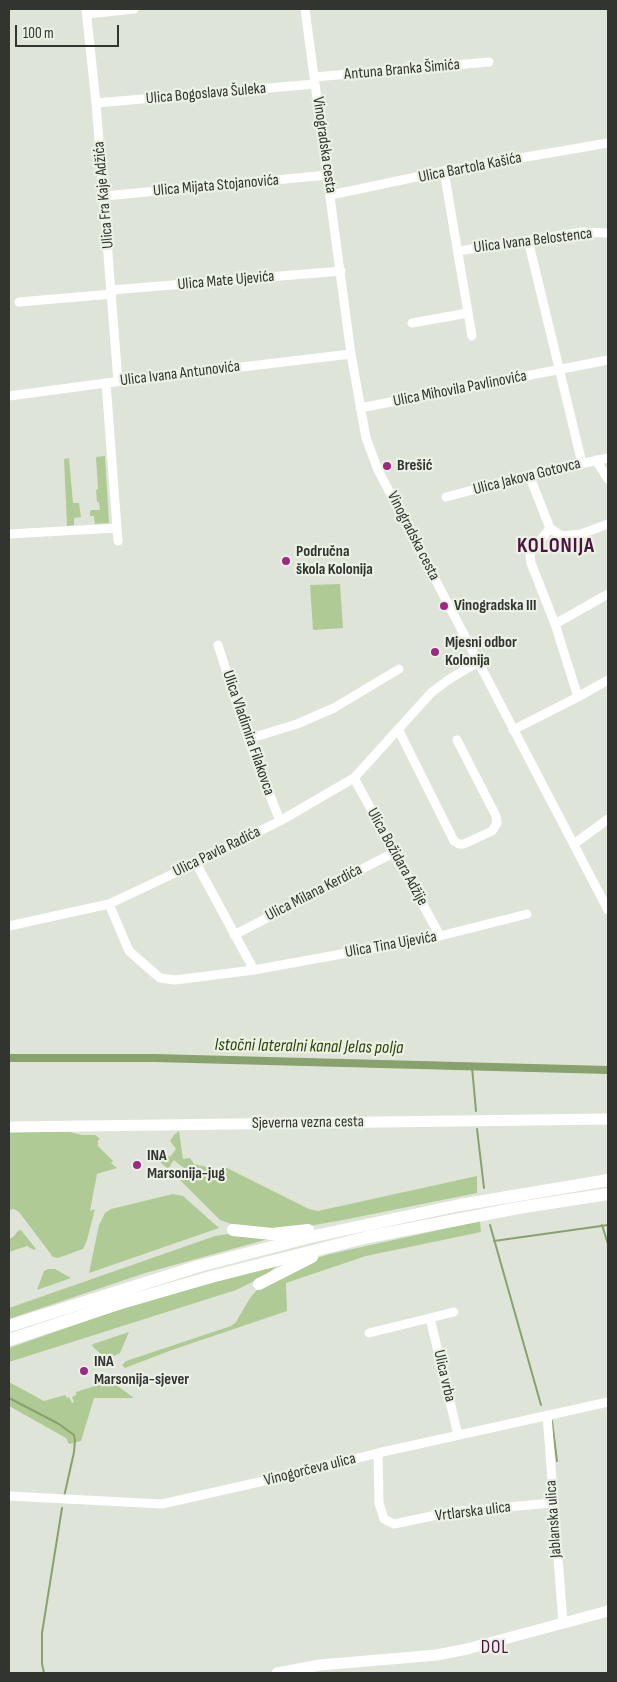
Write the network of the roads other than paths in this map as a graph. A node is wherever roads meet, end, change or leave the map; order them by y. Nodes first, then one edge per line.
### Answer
1 (134, 9) edge
2 (305, 9) edge
3 (87, 11) edge
4 (489, 62) dead end
5 (315, 81) junction
6 (96, 103) junction
7 (608, 142) edge
8 (444, 172) junction
9 (328, 175) junction
10 (331, 195) junction
11 (104, 196) junction
12 (608, 233) edge
13 (528, 240) junction
14 (458, 251) junction
15 (341, 271) junction
16 (112, 292) junction
17 (19, 302) dead end
18 (468, 313) junction
19 (412, 323) dead end
20 (472, 336) dead end
21 (351, 354) junction
22 (608, 360) edge
23 (560, 370) junction
24 (118, 381) junction
25 (106, 383) junction
26 (9, 396) edge
27 (360, 408) junction
28 (608, 458) edge
29 (596, 460) junction
30 (582, 463) junction
31 (529, 475) junction
32 (608, 479) edge
33 (446, 497) dead end
34 (608, 524) edge
35 (117, 528) junction
36 (550, 528) junction
37 (9, 534) edge
38 (118, 541) dead end
39 (608, 594) edge
40 (555, 624) junction
41 (218, 645) dead end
42 (478, 662) junction
43 (399, 668) dead end
44 (608, 680) edge
45 (578, 697) junction
46 (398, 729) junction
47 (513, 730) junction
48 (248, 739) junction
49 (457, 740) dead end
50 (354, 778) junction
51 (608, 820) edge
52 (280, 821) junction
53 (574, 844) junction
54 (394, 852) junction
55 (196, 864) junction
56 (109, 904) junction
57 (608, 910) edge
58 (527, 914) dead end
59 (9, 926) edge
60 (234, 935) junction
61 (440, 936) junction
62 (254, 970) junction
63 (608, 1119) edge
64 (9, 1127) edge
65 (608, 1180) edge
66 (608, 1194) edge
67 (386, 1220) junction
68 (233, 1230) dead end
69 (368, 1237) junction
70 (259, 1284) dead end
71 (454, 1312) dead end
72 (430, 1318) junction
73 (9, 1326) edge
74 (369, 1333) dead end
75 (9, 1340) edge
76 (608, 1402) edge
77 (546, 1415) junction
78 (458, 1435) junction
79 (378, 1453) junction
80 (9, 1496) edge
81 (552, 1503) junction
82 (608, 1611) edge
83 (562, 1623) junction
84 (320, 1669) edge
85 (284, 1672) edge

1 - 3 street
2 - 5 street, Vinogradska cesta
3 - 6 street, Ulica Fra Kaje Adžića
4 - 5 street, Antuna Branka Šimića
5 - 6 street, Ulica Bogoslava Šuleka
5 - 9 street, Vinogradska cesta
6 - 11 street, Ulica Fra Kaje Adžića
7 - 8 street, Ulica Bartola Kašića
8 - 10 street, Ulica Bartola Kašića
8 - 14 street, Ulica Ivana Belostenca
9 - 10 street, Vinogradska cesta
9 - 11 street, Ulica Mijata Stojanovića
10 - 15 street, Vinogradska cesta
11 - 16 street, Ulica Fra Kaje Adžića
12 - 13 street, Ulica Ivana Belostenca
13 - 14 street, Ulica Ivana Belostenca
13 - 23 street
14 - 18 street, Ulica Ivana Belostenca
15 - 16 street, Ulica Mate Ujevića
15 - 21 street, Vinogradska cesta
16 - 17 street, Ulica Mate Ujevića
16 - 24 street, Ulica Fra Kaje Adžića
18 - 19 street
18 - 20 street, Ulica Ivana Belostenca
21 - 24 street, Ulica Ivana Antunovića
21 - 27 street, Vinogradska cesta
22 - 23 street, Ulica Mihovila Pavlinovića
23 - 27 street, Ulica Mihovila Pavlinovića
23 - 30 street
24 - 25 street, Ulica Ivana Antunovića
25 - 26 street, Ulica Ivana Antunovića
25 - 35 street
27 - 42 street, Vinogradska cesta
28 - 29 street, Ulica Jakova Gotovca
29 - 30 street, Ulica Jakova Gotovca
29 - 32 street
30 - 31 street, Ulica Jakova Gotovca
31 - 33 street, Ulica Jakova Gotovca
31 - 36 street
34 - 36 street
35 - 37 street
35 - 38 street
36 - 40 street
39 - 40 street
40 - 45 street
41 - 48 street, Ulica Vladimira Filakovca
42 - 46 street, Ulica Pavla Radića
42 - 47 street, Vinogradska cesta
43 - 48 street
44 - 45 street
45 - 47 street
46 - 49 street
46 - 50 street, Ulica Pavla Radića
47 - 53 street, Vinogradska cesta
48 - 52 street, Ulica Vladimira Filakovca
50 - 52 street, Ulica Pavla Radića
50 - 54 street, Ulica Božidara Adžije
51 - 53 street
52 - 55 street, Ulica Pavla Radića
53 - 57 street, Vinogradska cesta
54 - 60 street, Ulica Milana Kerdića
54 - 61 street, Ulica Božidara Adžije
55 - 56 street, Ulica Pavla Radića
55 - 60 street
56 - 59 street, Ulica Pavla Radića
56 - 62 street, Ulica Tina Ujevića
58 - 61 street, Ulica Tina Ujevića
60 - 62 street
61 - 62 street, Ulica Tina Ujevića
63 - 64 main road, Sjeverna vezna cesta
65 - 67 highway
66 - 69 highway
67 - 68 highway
67 - 73 highway
69 - 70 highway
69 - 75 highway
71 - 72 street
72 - 74 street
72 - 78 street, Ulica vrba
76 - 77 street, Vinogorčeva ulica
77 - 78 street, Vinogorčeva ulica
77 - 81 street, Jablanska ulica
78 - 79 street, Vinogorčeva ulica
79 - 80 street, Vinogorčeva ulica
79 - 81 street, Vrtlarska ulica
81 - 83 street, Jablanska ulica
82 - 83 main road
83 - 84 main road
84 - 85 main road

